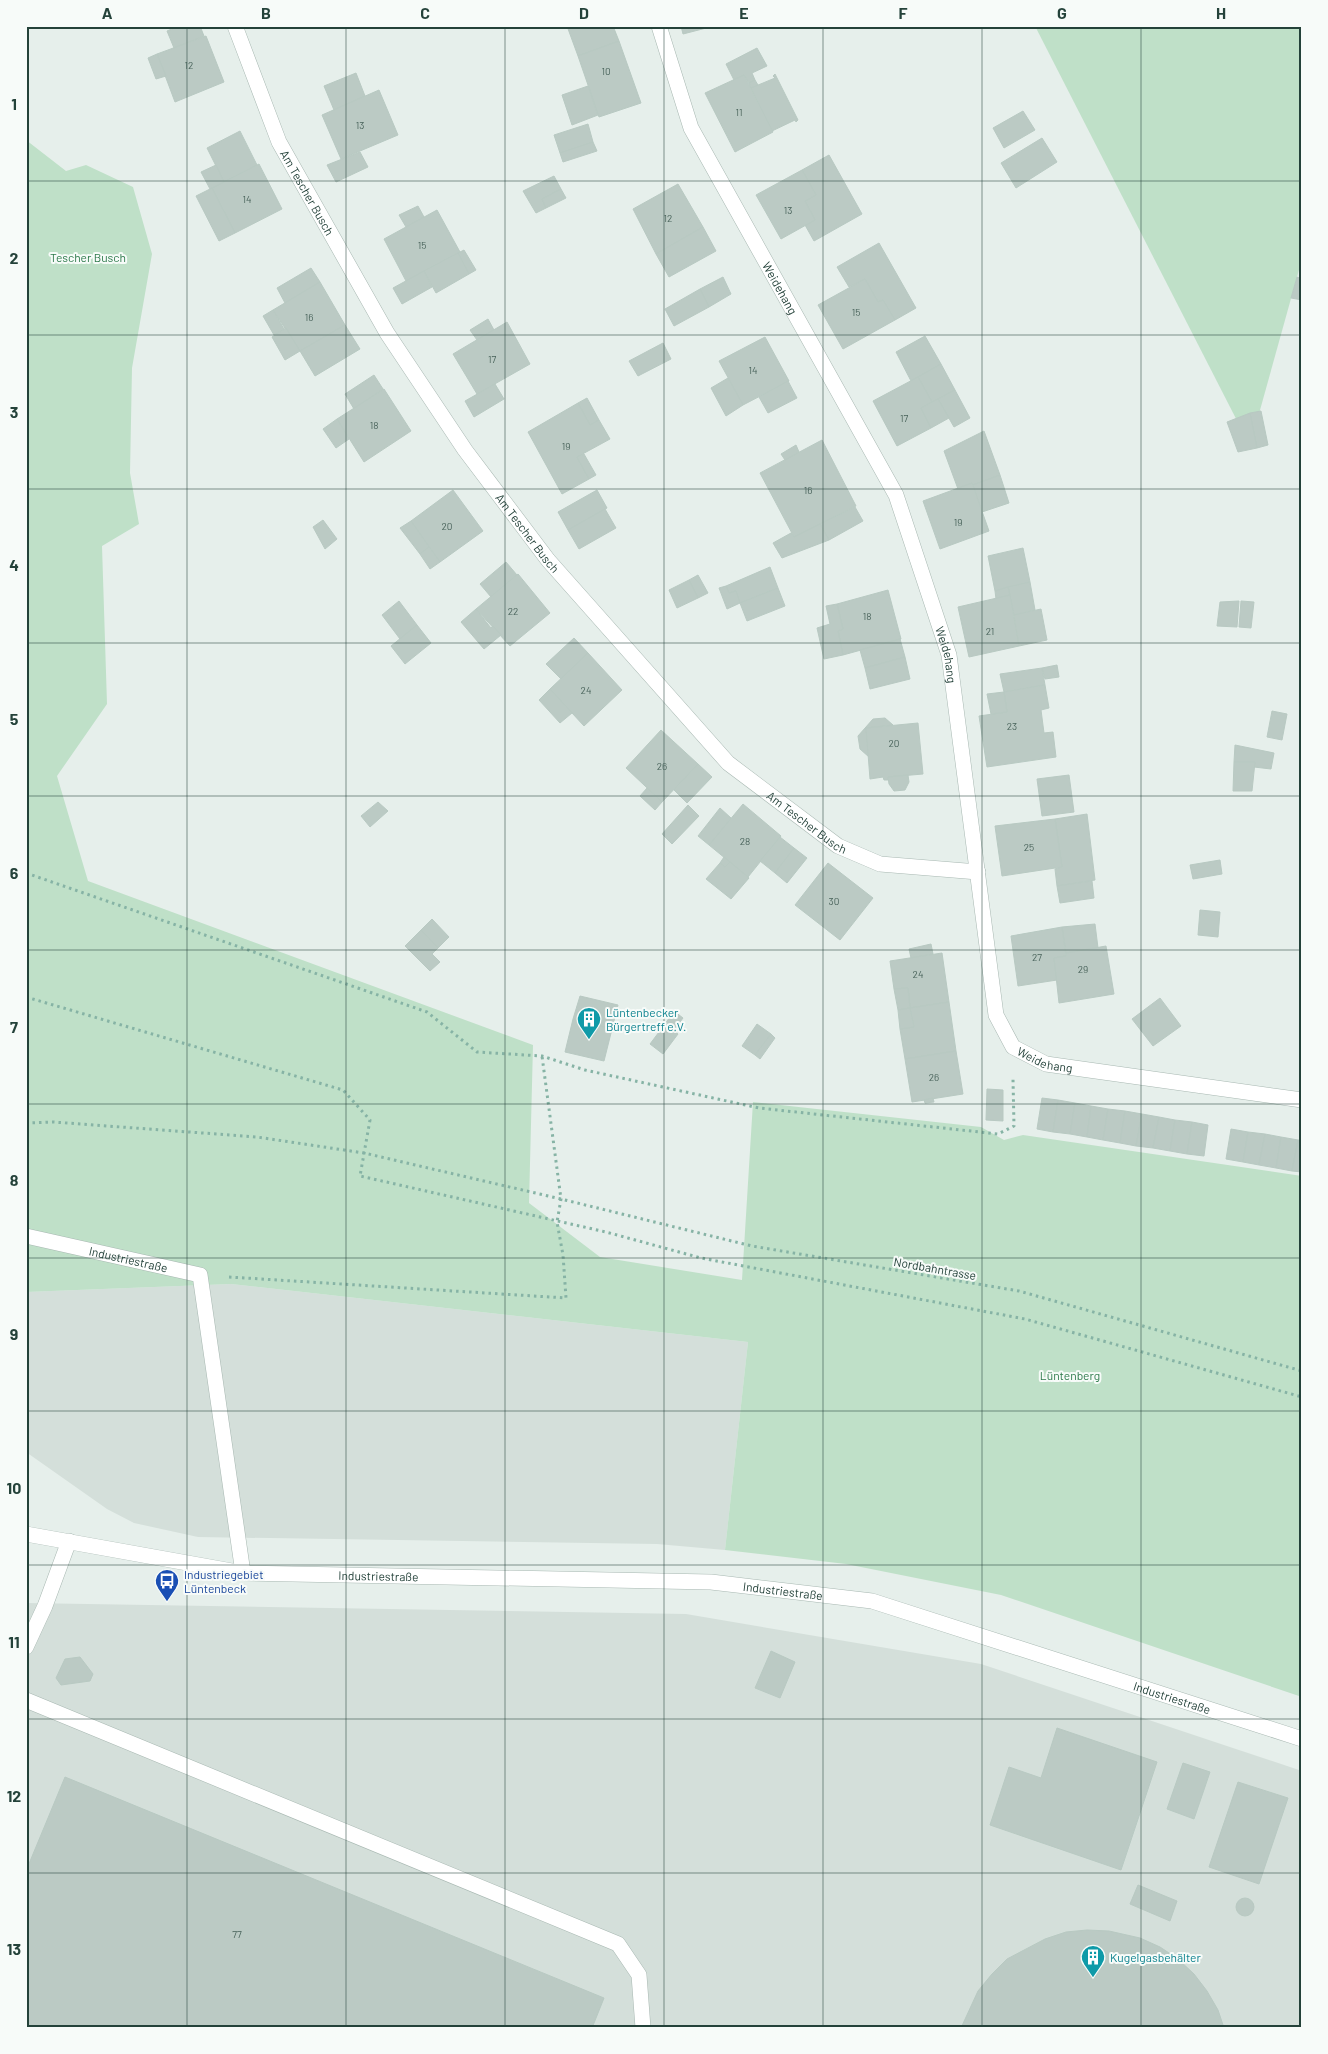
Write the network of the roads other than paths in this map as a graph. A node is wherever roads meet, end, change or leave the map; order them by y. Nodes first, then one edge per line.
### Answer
1 (235, 26) edge
2 (659, 26) edge
3 (978, 872) junction
4 (1302, 1100) edge
5 (26, 1236) edge
6 (26, 1534) edge
7 (69, 1541) junction
8 (244, 1573) junction
9 (26, 1648) edge
10 (26, 1700) edge
11 (1302, 1739) edge
12 (643, 2028) edge

1 - 3 street, Am Tescher Busch
2 - 3 street, Weidehang
3 - 4 street, Weidehang
5 - 8 street, Industriestraße
6 - 7 street, Industriestraße
7 - 8 street, Industriestraße
7 - 9 street
8 - 11 street, Industriestraße
10 - 12 street

